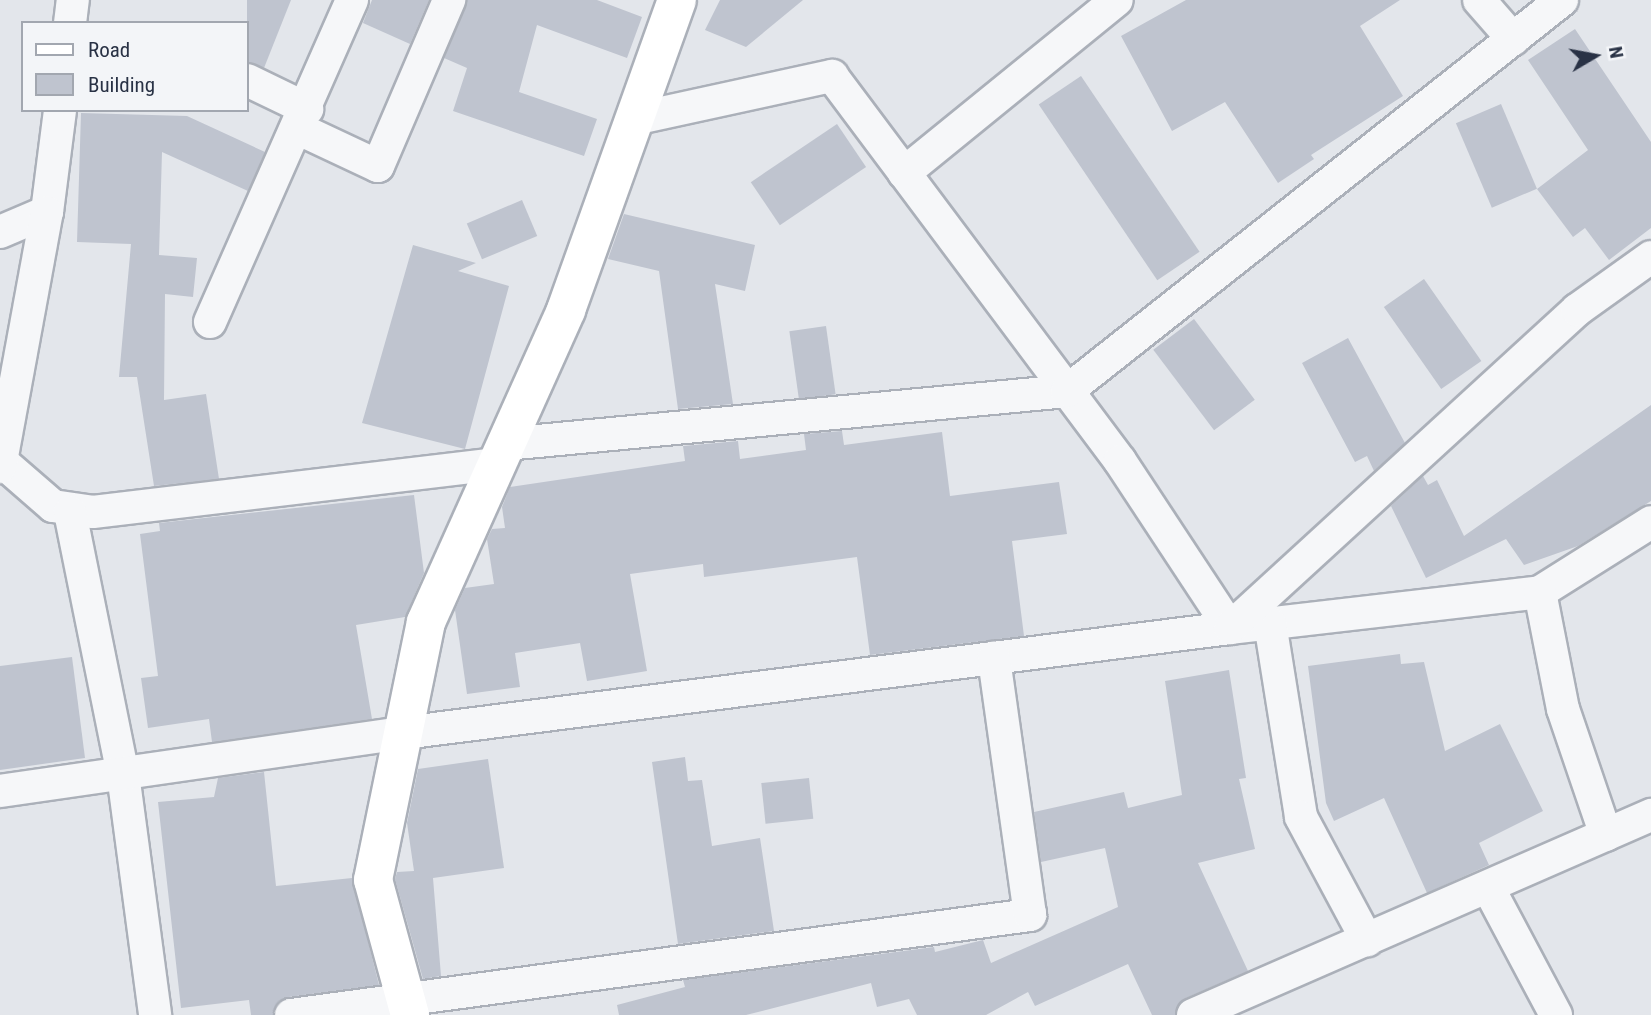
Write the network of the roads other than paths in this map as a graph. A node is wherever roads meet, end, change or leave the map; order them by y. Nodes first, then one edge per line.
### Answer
1 (73, 0) edge
2 (352, 0) edge
3 (449, 0) edge
4 (1117, 0) edge
5 (1479, 0) edge
6 (1562, 0) edge
7 (672, 2) edge
8 (70, 21) edge
9 (1513, 38) junction
10 (248, 81) edge
11 (60, 112) edge
12 (303, 119) junction
13 (634, 119) junction
14 (904, 173) junction
15 (47, 212) junction
16 (0, 232) edge
17 (1651, 257) edge
18 (210, 322) dead end
19 (1067, 391) junction
20 (502, 454) junction
21 (1, 464) edge
22 (70, 512) junction
23 (1651, 523) edge
24 (1539, 592) junction
25 (1270, 623) junction
26 (1230, 628) junction
27 (994, 658) junction
28 (403, 733) junction
29 (123, 774) junction
30 (0, 791) edge
31 (1651, 815) edge
32 (1605, 835) junction
33 (1488, 887) junction
34 (1367, 940) junction
35 (407, 1007) edge
36 (1204, 1013) edge
37 (155, 1015) edge
38 (290, 1015) edge
39 (1556, 1015) edge

1 - 8 street
2 - 12 street
3 - 12 street
4 - 14 street
5 - 9 street
6 - 9 street
7 - 13 street
9 - 19 street
10 - 12 street
11 - 15 street
12 - 18 street
13 - 14 street
13 - 20 street
14 - 19 street
15 - 16 street
15 - 21 street
17 - 26 street
19 - 20 street
19 - 26 street
20 - 22 street
20 - 28 street
21 - 22 street
22 - 29 street
23 - 24 street
24 - 25 street
24 - 32 street
25 - 26 street
25 - 34 street
26 - 27 street
27 - 28 street
27 - 35 street
28 - 29 street
28 - 35 street
29 - 30 street
29 - 37 street
31 - 32 street
32 - 33 street
33 - 34 street
33 - 39 street
34 - 36 street
35 - 38 street

